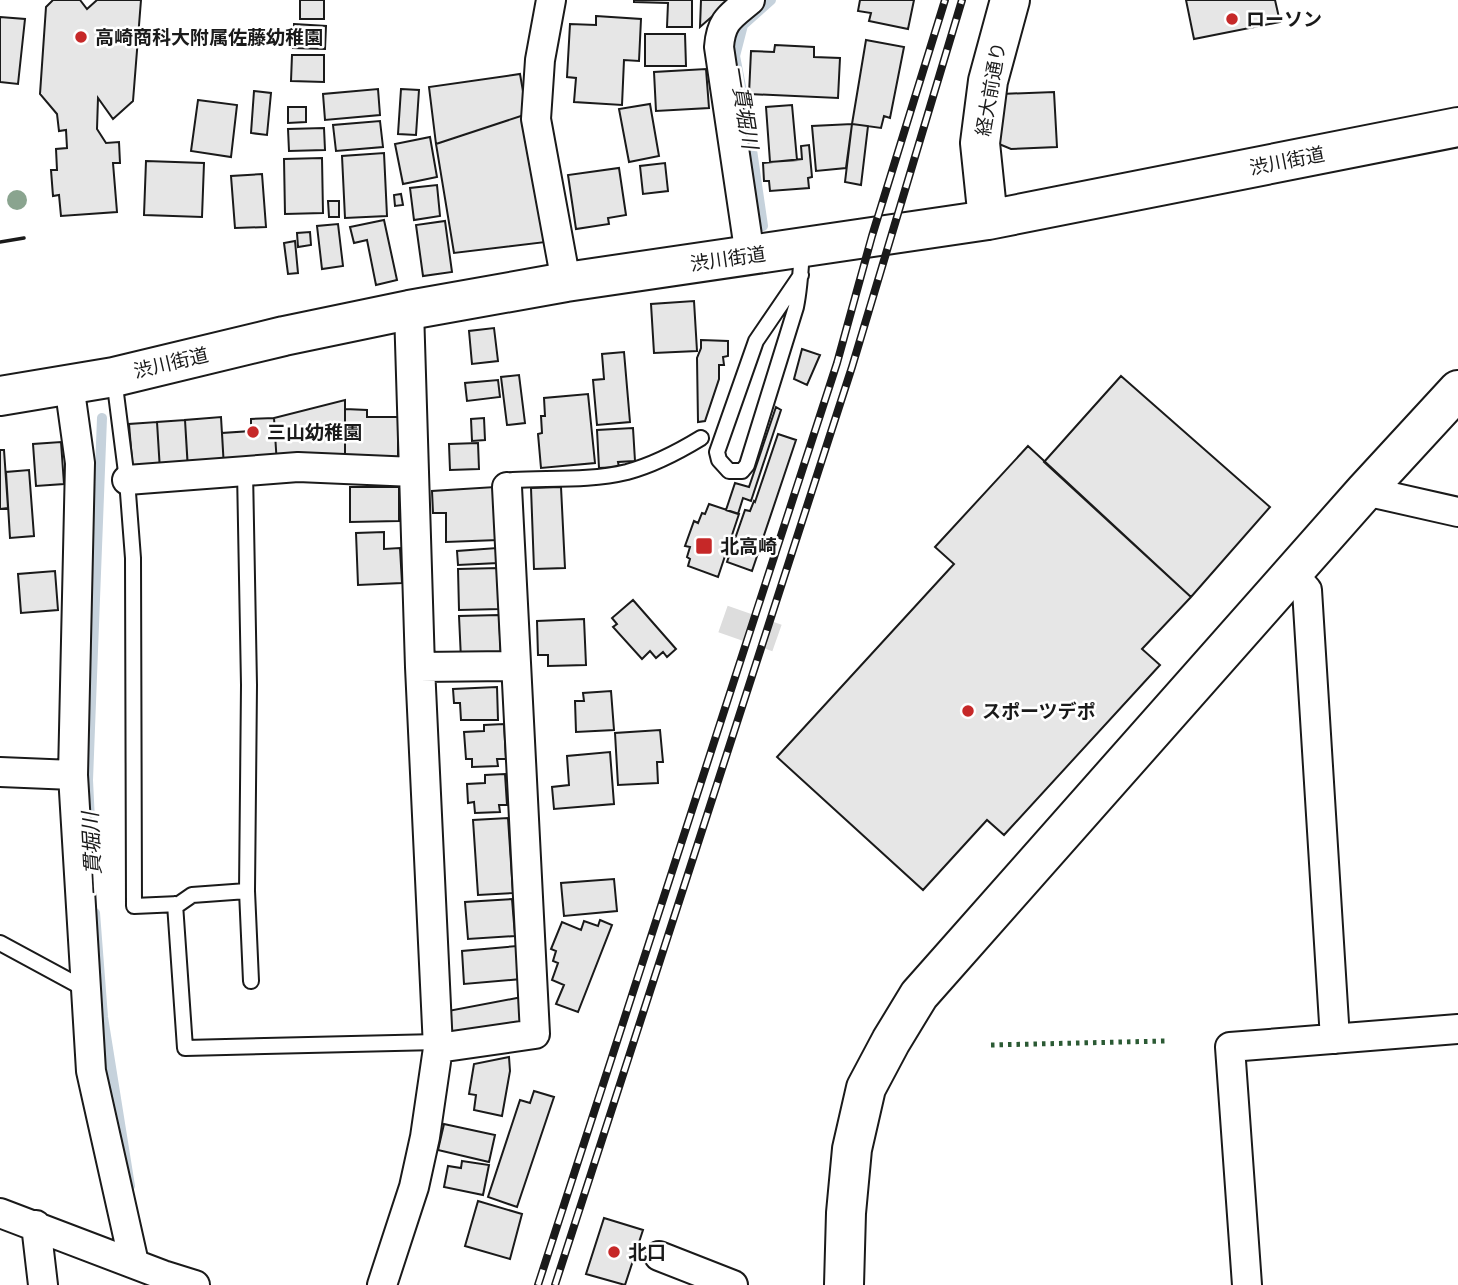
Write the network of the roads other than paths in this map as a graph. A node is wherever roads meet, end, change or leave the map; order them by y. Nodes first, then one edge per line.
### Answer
1 (551, 0) edge
2 (750, 0) edge
3 (1010, 0) edge
4 (1458, 127) edge
5 (988, 220) junction
6 (750, 256) junction
7 (802, 262) junction
8 (566, 282) junction
9 (409, 310) junction
10 (114, 377) junction
11 (69, 384) junction
12 (1458, 390) edge
13 (0, 396) edge
14 (701, 438) dead end
15 (245, 471) junction
16 (414, 472) junction
17 (127, 480) junction
18 (507, 487) joint
19 (1365, 491) junction
20 (1458, 512) edge
21 (1293, 573) junction
22 (516, 666) junction
23 (420, 667) junction
24 (0, 772) edge
25 (73, 775) junction
26 (247, 891) junction
27 (175, 904) junction
28 (0, 943) edge
29 (251, 981) dead end
30 (85, 989) junction
31 (1458, 1029) edge
32 (1335, 1039) junction
33 (438, 1045) junction
34 (0, 1213) edge
35 (36, 1225) junction
36 (659, 1256) dead end
37 (147, 1268) junction
38 (43, 1285) edge
39 (195, 1285) edge
40 (382, 1285) edge
41 (733, 1285) edge
42 (844, 1285) edge
43 (1247, 1285) edge

1 - 8 street
2 - 6 street
3 - 5 main road, 経大前通り
4 - 5 main road, 渋川街道
5 - 7 main road, 渋川街道
6 - 7 main road, 渋川街道
6 - 8 main road, 渋川街道
7 - 7 lane
8 - 9 main road, 渋川街道
9 - 10 main road, 渋川街道
9 - 16 street
10 - 11 main road, 渋川街道
10 - 17 lane
11 - 13 main road, 渋川街道
11 - 25 street
12 - 19 main road
14 - 18 lane
15 - 16 street
15 - 17 street
15 - 26 lane
16 - 23 street
17 - 27 lane
18 - 22 street
19 - 20 street
19 - 21 main road
21 - 32 street
21 - 42 main road
22 - 23 street
22 - 33 street
23 - 33 street
24 - 25 street
25 - 30 street
26 - 27 lane
26 - 29 lane
27 - 33 lane
28 - 30 lane
30 - 37 street
31 - 32 street
32 - 43 street
33 - 40 street
34 - 35 street
35 - 37 street
35 - 38 street
36 - 41 street
37 - 39 street

